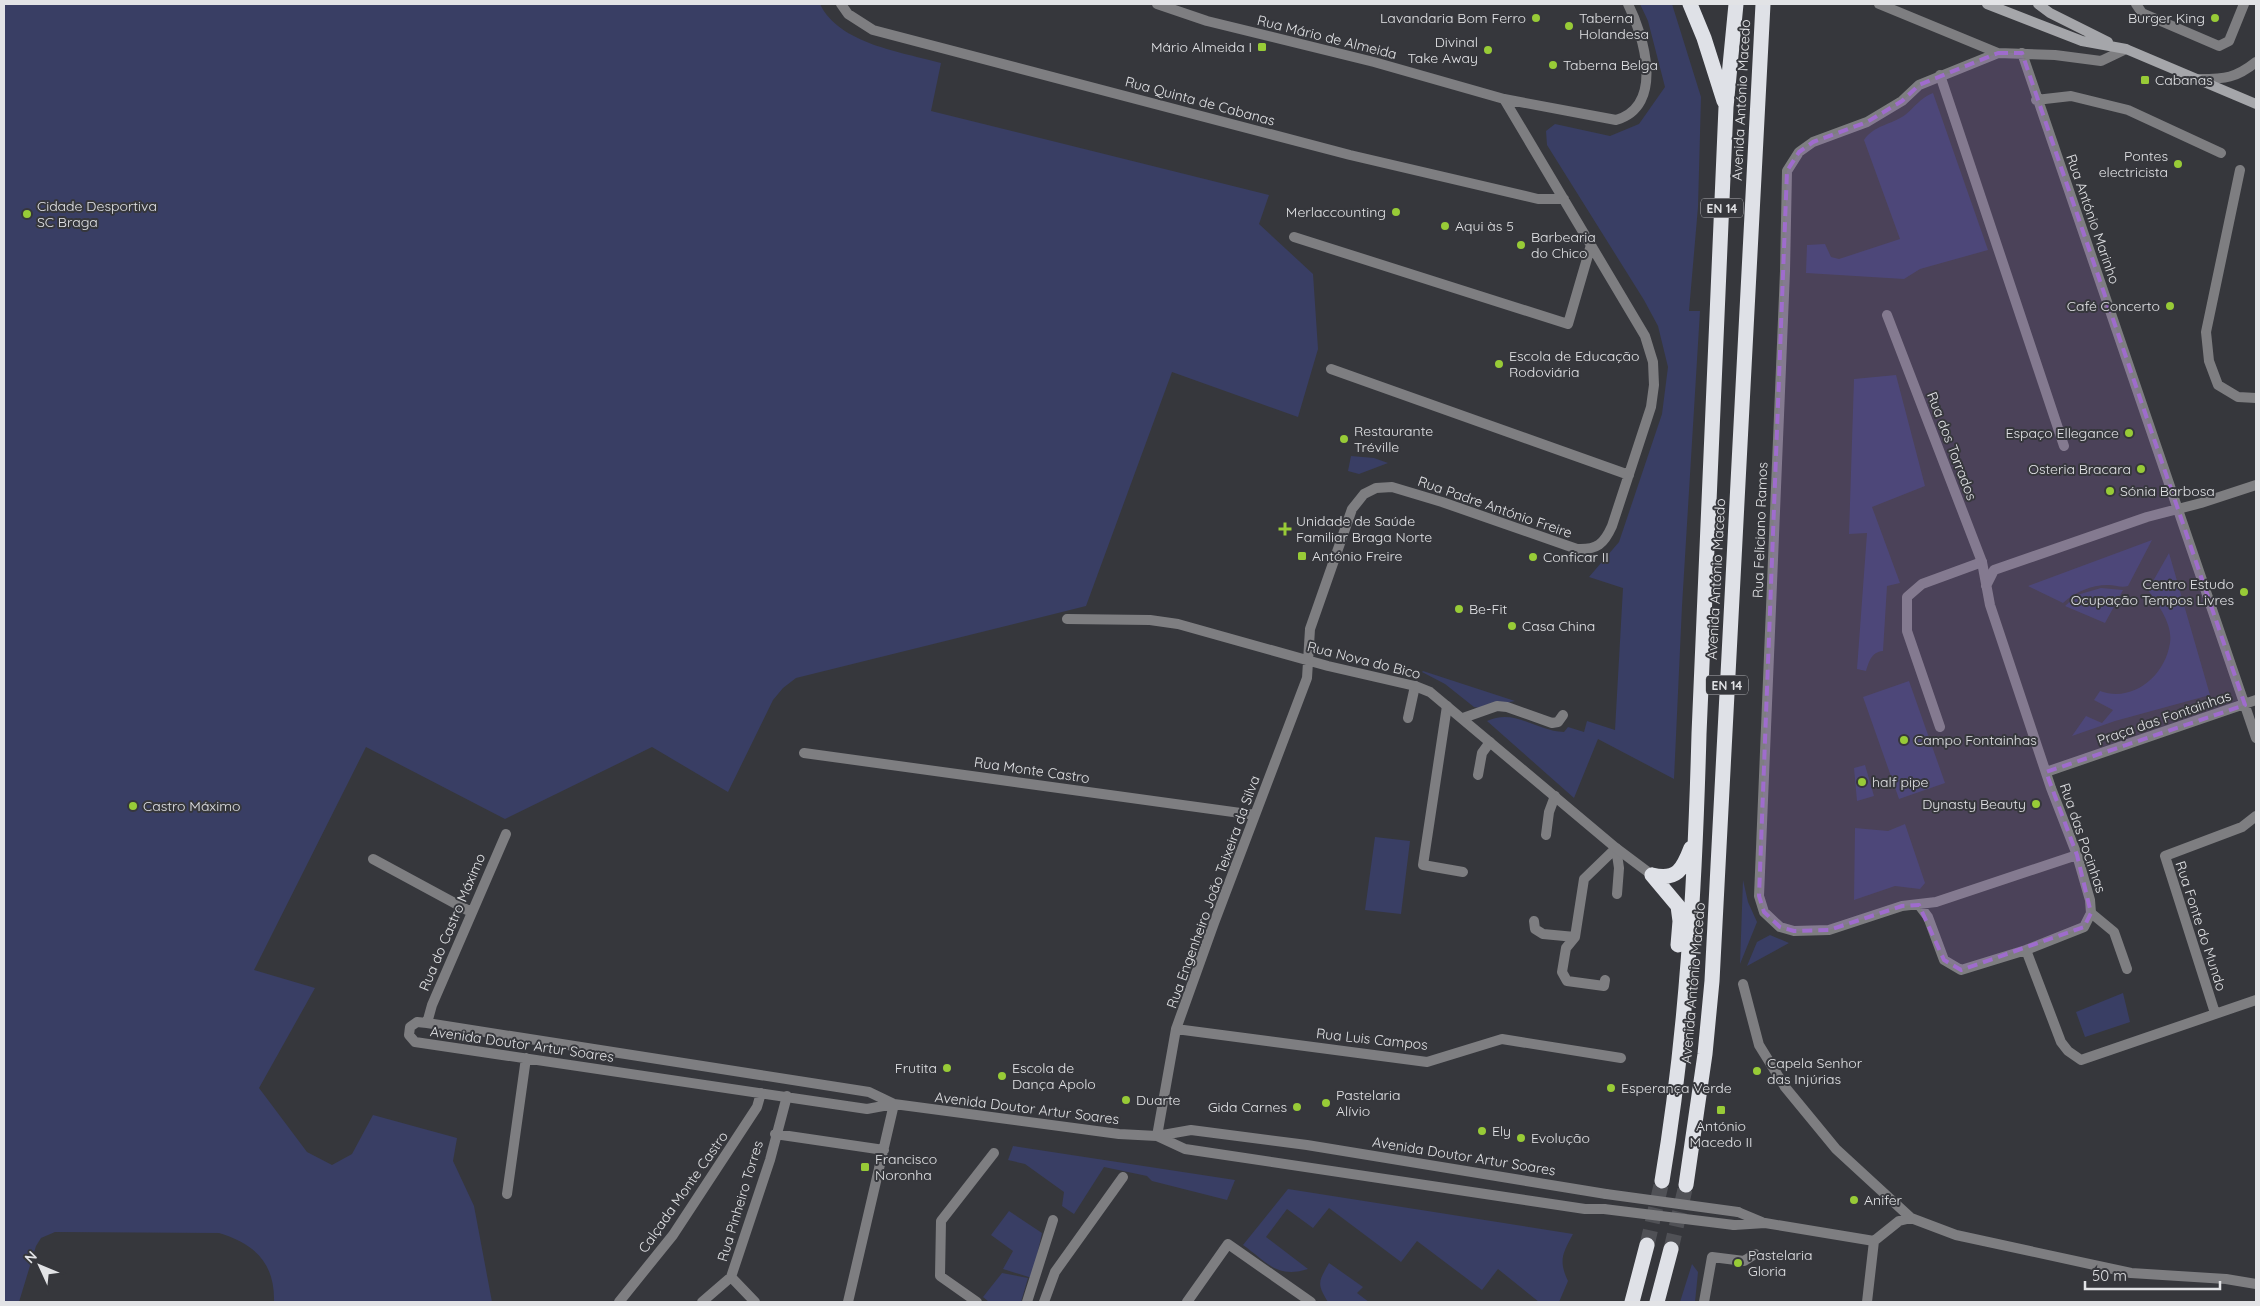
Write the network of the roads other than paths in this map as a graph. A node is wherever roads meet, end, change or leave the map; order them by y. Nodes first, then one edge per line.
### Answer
1 (841, 4) edge
2 (1157, 4) edge
3 (1628, 4) edge
4 (1690, 4) edge
5 (1736, 4) edge
6 (1763, 4) edge
7 (1879, 4) edge
8 (1987, 4) edge
9 (2038, 4) edge
10 (2136, 4) edge
11 (2244, 4) edge
12 (2113, 45) junction
13 (2126, 49) junction
14 (1998, 53) junction
15 (2022, 53) junction
16 (2256, 62) edge
17 (1940, 75) junction
18 (2200, 79) junction
19 (1504, 99) junction
20 (2036, 100) junction
21 (2256, 104) edge
22 (1726, 107) junction
23 (2221, 153) dead end
24 (2240, 170) dead end
25 (1564, 199) junction
26 (1294, 237) dead end
27 (1591, 245) junction
28 (1887, 315) dead end
29 (1331, 369) dead end
30 (2256, 398) edge
31 (2064, 446) dead end
32 (1629, 475) junction
33 (2256, 485) edge
34 (2178, 508) junction
35 (1982, 562) junction
36 (1986, 587) junction
37 (1067, 619) dead end
38 (1308, 661) junction
39 (1415, 686) junction
40 (2256, 700) edge
41 (2245, 705) junction
42 (1447, 706) junction
43 (1563, 715) dead end
44 (1408, 718) dead end
45 (1463, 718) junction
46 (1940, 727) dead end
47 (2256, 738) edge
48 (1490, 742) junction
49 (804, 753) dead end
50 (2046, 772) junction
51 (1478, 776) dead end
52 (1555, 796) junction
53 (1255, 815) junction
54 (2256, 816) edge
55 (1696, 831) junction
56 (506, 834) dead end
57 (1546, 836) dead end
58 (1616, 848) junction
59 (2077, 855) junction
60 (373, 859) dead end
61 (1463, 872) dead end
62 (1652, 875) junction
63 (1617, 894) dead end
64 (1919, 905) junction
65 (471, 912) junction
66 (2091, 913) junction
67 (1534, 921) dead end
68 (1575, 937) junction
69 (2026, 950) junction
70 (2127, 969) dead end
71 (1605, 980) dead end
72 (1744, 984) dead end
73 (2256, 1000) edge
74 (1684, 1011) junction
75 (2215, 1014) junction
76 (428, 1023) junction
77 (1176, 1030) junction
78 (526, 1058) junction
79 (1621, 1058) dead end
80 (762, 1093) junction
81 (787, 1096) junction
82 (894, 1104) junction
83 (775, 1134) junction
84 (1157, 1136) junction
85 (884, 1150) junction
86 (994, 1153) dead end
87 (1123, 1178) dead end
88 (1662, 1181) tunnel mouth
89 (1686, 1185) tunnel mouth
90 (507, 1194) dead end
91 (1911, 1218) junction
92 (1053, 1220) dead end
93 (1765, 1223) junction
94 (1874, 1241) junction
95 (1647, 1245) tunnel mouth
96 (1671, 1249) tunnel mouth
97 (1755, 1254) dead end
98 (731, 1277) junction
99 (2256, 1284) edge
100 (619, 1302) edge
101 (702, 1302) edge
102 (755, 1302) edge
103 (848, 1302) edge
104 (977, 1302) edge
105 (1027, 1302) edge
106 (1044, 1302) edge
107 (1187, 1302) edge
108 (1311, 1302) edge
109 (1632, 1302) edge
110 (1657, 1302) edge
111 (1704, 1302) edge
112 (1867, 1302) edge

1 - 25 street, Rua Quinta de Cabanas
2 - 19 street, Rua Mário de Almeida
3 - 19 street, Rua Mário de Almeida
4 - 22 highway
5 - 22 highway, Avenida António Macedo / EN 14
6 - 89 highway, Avenida António Macedo / EN 14
7 - 14 street
8 - 12 street
9 - 12 street
10 - 11 street
12 - 13 street
13 - 15 street
13 - 18 street
14 - 15 street
14 - 17 street
15 - 20 street, Rua António Marinho
16 - 18 street
17 - 31 street
17 - 64 street, Rua Feliciano Ramos
18 - 21 street
19 - 25 street, Rua Padre António Freire
20 - 23 street
20 - 34 street, Rua António Marinho
22 - 55 highway, Avenida António Macedo / EN 14
24 - 30 street
25 - 27 street, Rua Padre António Freire
26 - 27 street
27 - 32 street, Rua Padre António Freire
28 - 35 street, Rua dos Torrados
29 - 32 street
32 - 38 street, Rua Padre António Freire
33 - 34 street
34 - 36 street
34 - 41 street, Praça das Fontainhas
35 - 36 street, Rua dos Torrados
35 - 46 street
36 - 50 street
37 - 38 street, Rua Nova do Bico
38 - 39 street, Rua Nova do Bico
38 - 53 street, Rua Engenheiro João Teixeira da Silva
39 - 42 street, Rua Nova do Bico
39 - 44 street
40 - 41 street
41 - 47 street
41 - 50 street, Praça das Fontainhas
42 - 45 street, Rua Nova do Bico
42 - 61 street
43 - 45 street
45 - 48 street, Rua Nova do Bico
48 - 51 street
48 - 52 street, Rua Nova do Bico
49 - 53 street, Rua Monte Castro
50 - 59 street, Rua das Pocinhas
52 - 57 street
52 - 58 street, Rua Nova do Bico
53 - 77 street, Rua Engenheiro João Teixeira da Silva
54 - 75 street, Rua Fonte do Mundo
55 - 62 highway
55 - 74 highway, Avenida António Macedo / EN 14
56 - 65 street, Rua do Castro Máximo
58 - 62 street, Rua Nova do Bico
58 - 63 street
58 - 68 street
59 - 64 street
59 - 66 street, Rua das Pocinhas
60 - 65 street
62 - 74 highway
64 - 69 street, Rua das Pocinhas
65 - 76 street, Rua do Castro Máximo
66 - 69 street, Rua das Pocinhas
66 - 70 street
67 - 68 street
68 - 71 street
69 - 75 street, Rua Fonte do Mundo
72 - 91 street
73 - 75 street, Rua Fonte do Mundo
74 - 88 highway, Avenida António Macedo / EN 14
76 - 78 street, Avenida Doutor Artur Soares
76 - 82 street, Avenida Doutor Artur Soares
77 - 79 street, Rua Luis Campos
77 - 84 street, Rua Engenheiro João Teixeira da Silva
78 - 80 street, Avenida Doutor Artur Soares
78 - 90 street
80 - 81 street, Avenida Doutor Artur Soares
80 - 100 street, Calçada Monte Castro
81 - 82 street, Avenida Doutor Artur Soares
81 - 83 street, Rua Pinheiro Torres
82 - 84 street, Avenida Doutor Artur Soares
82 - 85 street
83 - 85 street
83 - 98 street, Rua Pinheiro Torres
84 - 93 street, Avenida Doutor Artur Soares, bridge
84 - 93 street, Avenida Doutor Artur Soares, bridge
85 - 103 street
86 - 104 street
87 - 106 street
91 - 94 street
91 - 99 street
92 - 105 street
93 - 94 street, Avenida Doutor Artur Soares
94 - 112 street
95 - 109 highway
96 - 110 highway
97 - 111 street
98 - 101 street, Rua Pinheiro Torres
98 - 102 street
107 - 108 street

